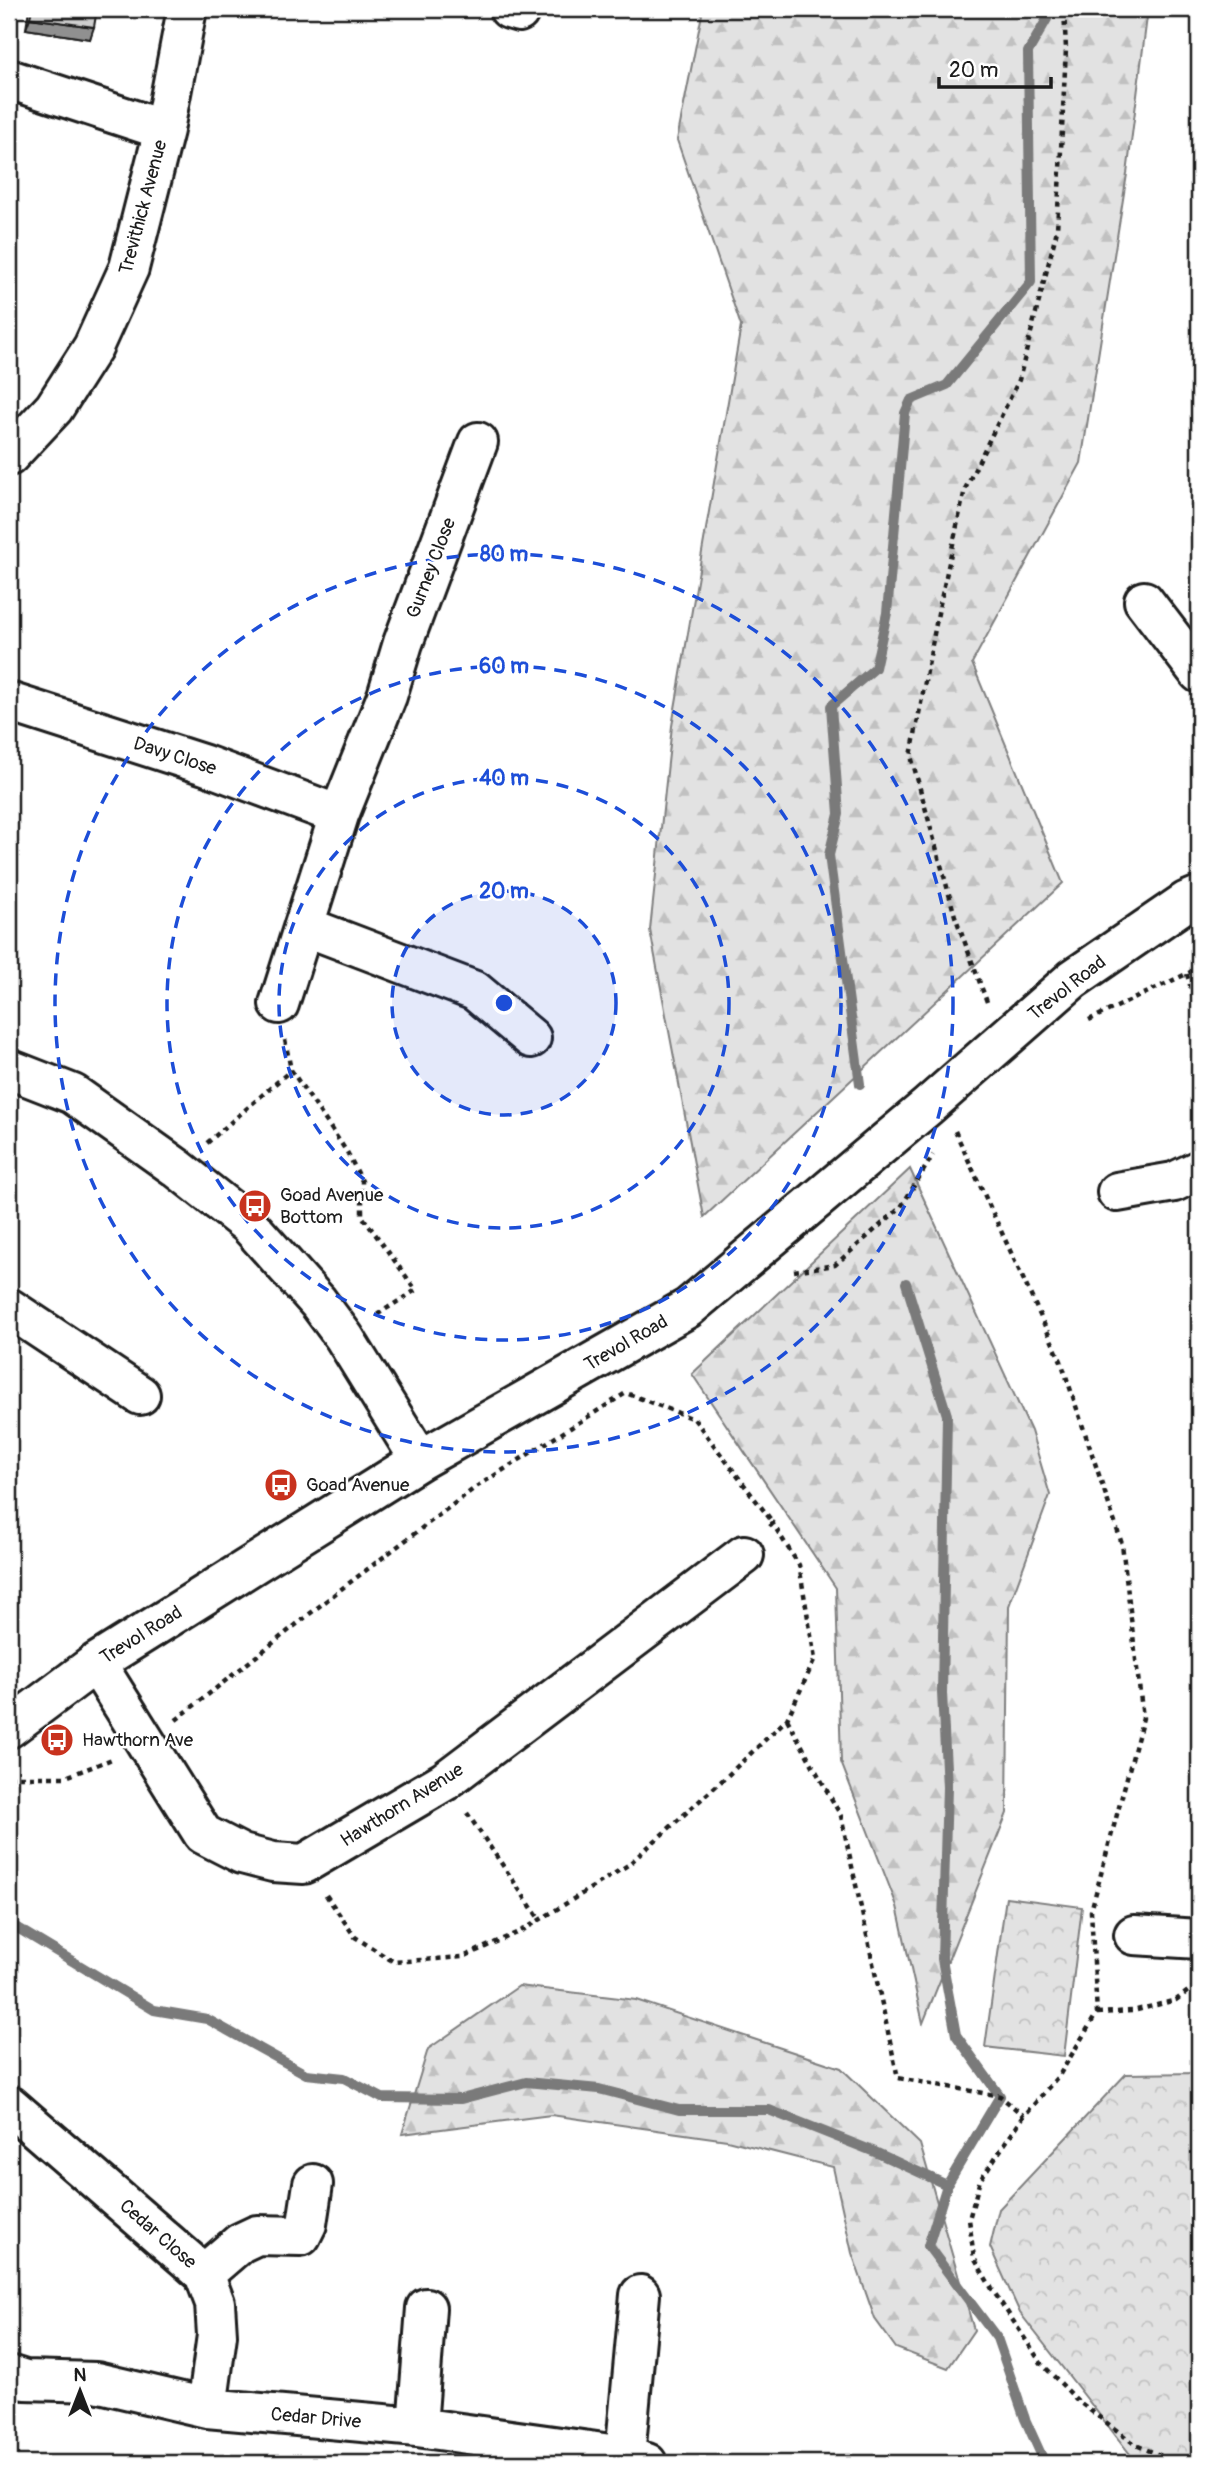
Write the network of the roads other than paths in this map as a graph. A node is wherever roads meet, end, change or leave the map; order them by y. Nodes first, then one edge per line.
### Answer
1 (187, 9) edge
2 (9, 79) edge
3 (164, 130) junction
4 (478, 442) dead end
5 (9, 456) edge
6 (1144, 601) dead end
7 (1199, 673) edge
8 (9, 702) edge
9 (339, 815) junction
10 (1199, 896) edge
11 (304, 926) junction
12 (279, 1004) dead end
13 (531, 1038) dead end
14 (9, 1069) edge
15 (1199, 1170) edge
16 (1116, 1192) dead end
17 (9, 1308) edge
18 (140, 1395) dead end
19 (420, 1460) junction
20 (744, 1555) road end
21 (96, 1663) junction
22 (9, 1728) edge
23 (1134, 1935) dead end
24 (1199, 1939) edge
25 (9, 2105) edge
26 (313, 2184) dead end
27 (204, 2274) junction
28 (640, 2295) dead end
29 (426, 2308) dead end
30 (9, 2375) edge
31 (207, 2408) junction
32 (417, 2427) junction
33 (636, 2460) edge

1 - 3 street, Trevithick Avenue
2 - 3 street
3 - 5 street, Trevithick Avenue
4 - 9 street, Gurney Close
6 - 7 street
8 - 9 street, Davy Close
9 - 11 street
10 - 19 street, Trevol Road
11 - 12 street
11 - 13 street
14 - 19 street
15 - 16 street
17 - 18 street
19 - 21 street, Trevol Road
20 - 21 street, Hawthorn Avenue
21 - 22 street, Trevol Road
23 - 24 street
25 - 27 street, Cedar Close
26 - 27 street
27 - 31 street, Cedar Close
28 - 33 street, Cedar Drive
29 - 32 street
30 - 31 street, Cedar Drive
31 - 32 street, Cedar Drive
32 - 33 street, Cedar Drive

